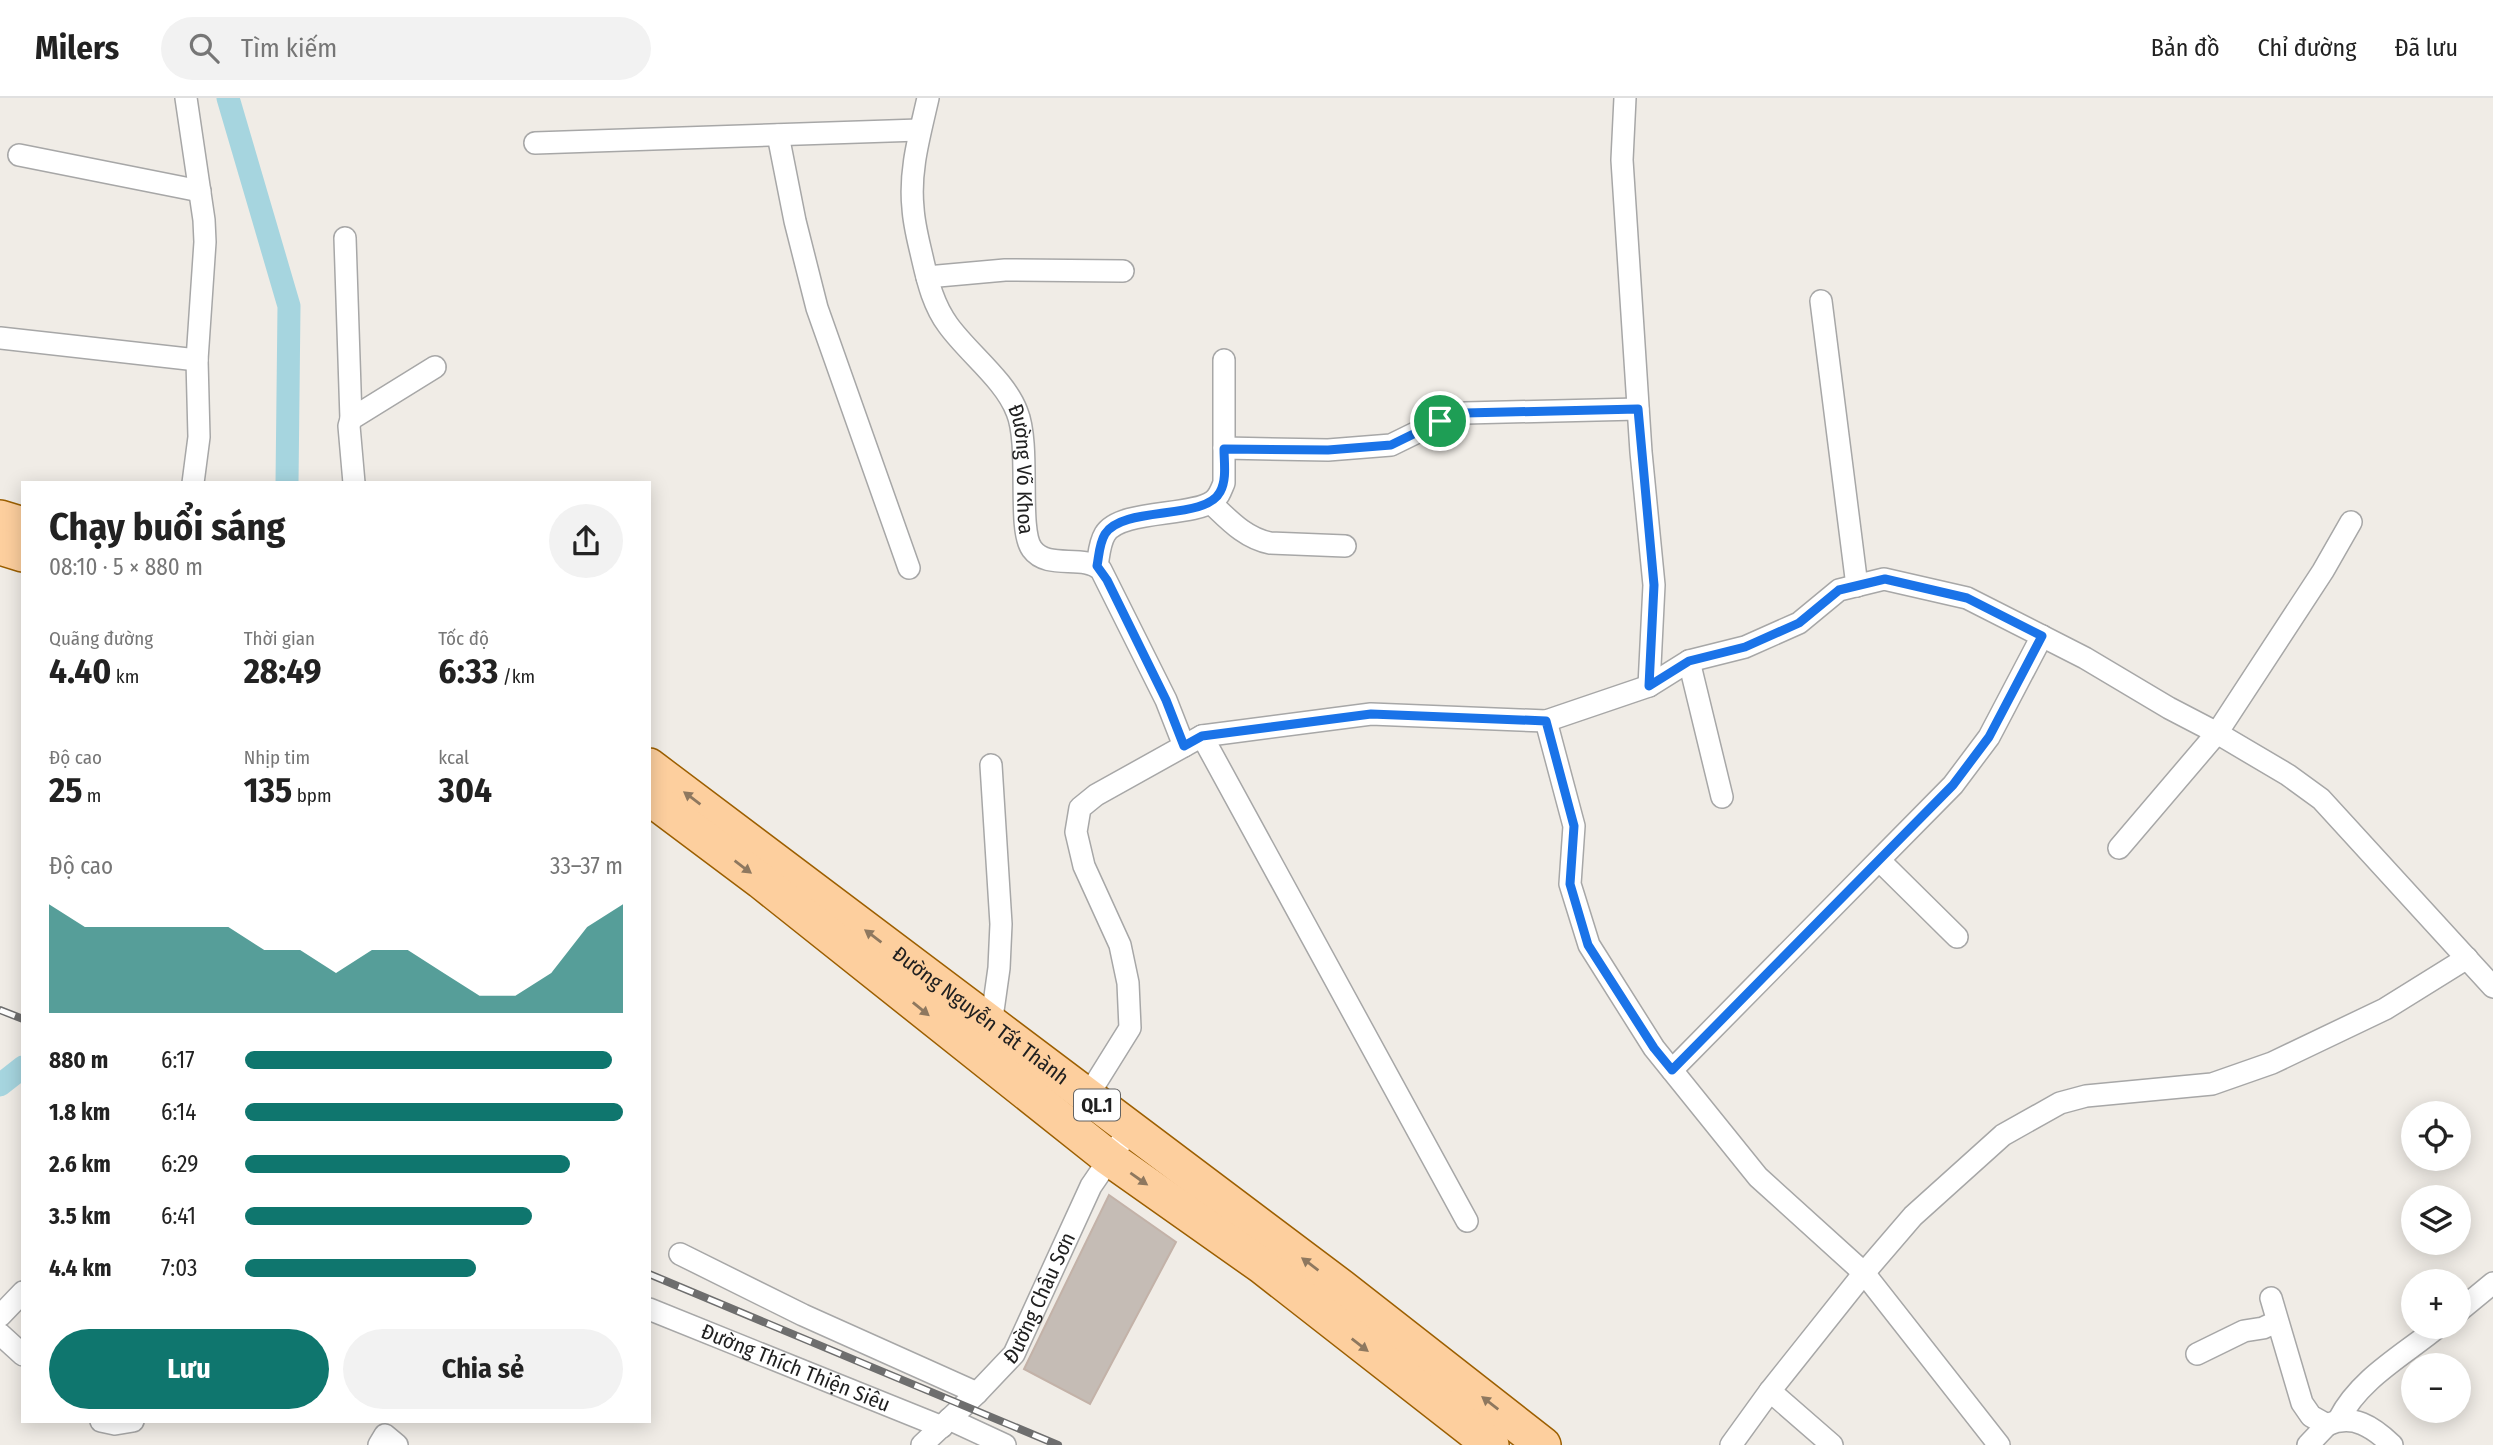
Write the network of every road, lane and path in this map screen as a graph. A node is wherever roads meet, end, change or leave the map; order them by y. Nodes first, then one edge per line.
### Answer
1 (187, 98) edge
2 (928, 98) edge
3 (1625, 98) edge
4 (919, 130) junction
5 (778, 135) junction
6 (536, 143) dead end
7 (19, 155) dead end
8 (200, 191) junction
9 (345, 238) dead end
10 (1123, 271) dead end
11 (927, 276) junction
12 (1821, 301) dead end
13 (0, 338) edge
14 (197, 360) junction
15 (1224, 360) dead end
16 (435, 367) dead end
17 (1638, 409) junction
18 (351, 419) junction
19 (1224, 449) junction
20 (192, 481) edge
21 (354, 481) edge
22 (1211, 503) junction
23 (0, 518) edge
24 (2351, 522) dead end
25 (21, 524) edge
26 (1345, 546) dead end
27 (0, 547) edge
28 (21, 553) edge
29 (1097, 566) junction
30 (909, 568) dead end
31 (1857, 586) junction
32 (2042, 636) junction
33 (1689, 661) junction
34 (1649, 686) junction
35 (1546, 721) junction
36 (2217, 733) junction
37 (1193, 741) junction
38 (990, 765) dead end
39 (651, 768) edge
40 (1722, 797) dead end
41 (651, 798) edge
42 (2119, 848) dead end
43 (1880, 861) junction
44 (1957, 937) dead end
45 (2467, 958) junction
46 (2493, 987) edge
47 (991, 1025) junction
48 (1672, 1070) junction
49 (1087, 1097) junction
50 (1130, 1129) junction
51 (1109, 1158) junction
52 (1467, 1221) dead end
53 (680, 1254) dead end
54 (1864, 1273) junction
55 (2493, 1283) edge
56 (21, 1294) edge
57 (2271, 1298) dead end
58 (2471, 1301) edge
59 (651, 1310) edge
60 (0, 1316) edge
61 (2276, 1322) junction
62 (0, 1334) edge
63 (2423, 1339) edge
64 (21, 1353) edge
65 (2197, 1354) dead end
66 (1770, 1391) junction
67 (977, 1394) junction
68 (2333, 1422) junction
69 (946, 1423) junction
70 (922, 1445) edge
71 (1005, 1445) edge
72 (1491, 1445) edge
73 (1543, 1445) edge
74 (1731, 1445) edge
75 (1832, 1445) edge
76 (1999, 1445) edge
77 (2308, 1445) edge
78 (2392, 1445) edge

1 - 8 street
2 - 4 street, Đường Võ Khoa
3 - 17 street
4 - 5 street
4 - 11 street, Đường Võ Khoa
5 - 6 street
5 - 30 street
7 - 8 street
8 - 14 street
9 - 18 street
10 - 11 street
11 - 29 street, Đường Võ Khoa
12 - 31 street
13 - 14 street
14 - 20 street
15 - 19 street
16 - 18 street
17 - 19 street
17 - 34 street
18 - 21 street
19 - 22 street
22 - 26 street
22 - 29 street
23 - 25 main road
24 - 36 street
27 - 28 main road
29 - 37 street
31 - 32 street
31 - 33 street
32 - 36 street
32 - 43 street
33 - 34 street
33 - 40 street
34 - 35 street
35 - 37 street
35 - 48 street
36 - 42 street
36 - 45 street
37 - 49 street
37 - 52 street
38 - 47 street
47 -> 39 main road, Đường Nguyễn Tất Thành / QL.1
41 -> 51 main road, Đường Nguyễn Tất Thành / QL.1
43 - 44 street
43 - 48 street
45 - 46 street
45 - 54 street
47 - 49 main road, Đường Nguyễn Tất Thành / QL.1
48 - 54 street
49 - 50 main road, Đường Nguyễn Tất Thành / QL.1
50 - 51 street, Đường Châu Sơn
73 -> 50 main road, Đường Nguyễn Tất Thành / QL.1
51 - 67 street, Đường Châu Sơn
51 -> 72 main road, Đường Nguyễn Tất Thành / QL.1
53 - 67 street
54 - 66 street
54 - 76 street
55 - 58 street
56 - 60 street
57 - 61 street
59 - 69 street, Đường Thích Thiện Siêu
61 - 65 street
61 - 68 street
62 - 64 street
63 - 68 street
66 - 74 street
66 - 75 street
67 - 69 street, Đường Châu Sơn
68 - 77 street
68 - 78 street
69 - 70 street, Đường Châu Sơn
69 - 71 street, Đường Thích Thiện Siêu

